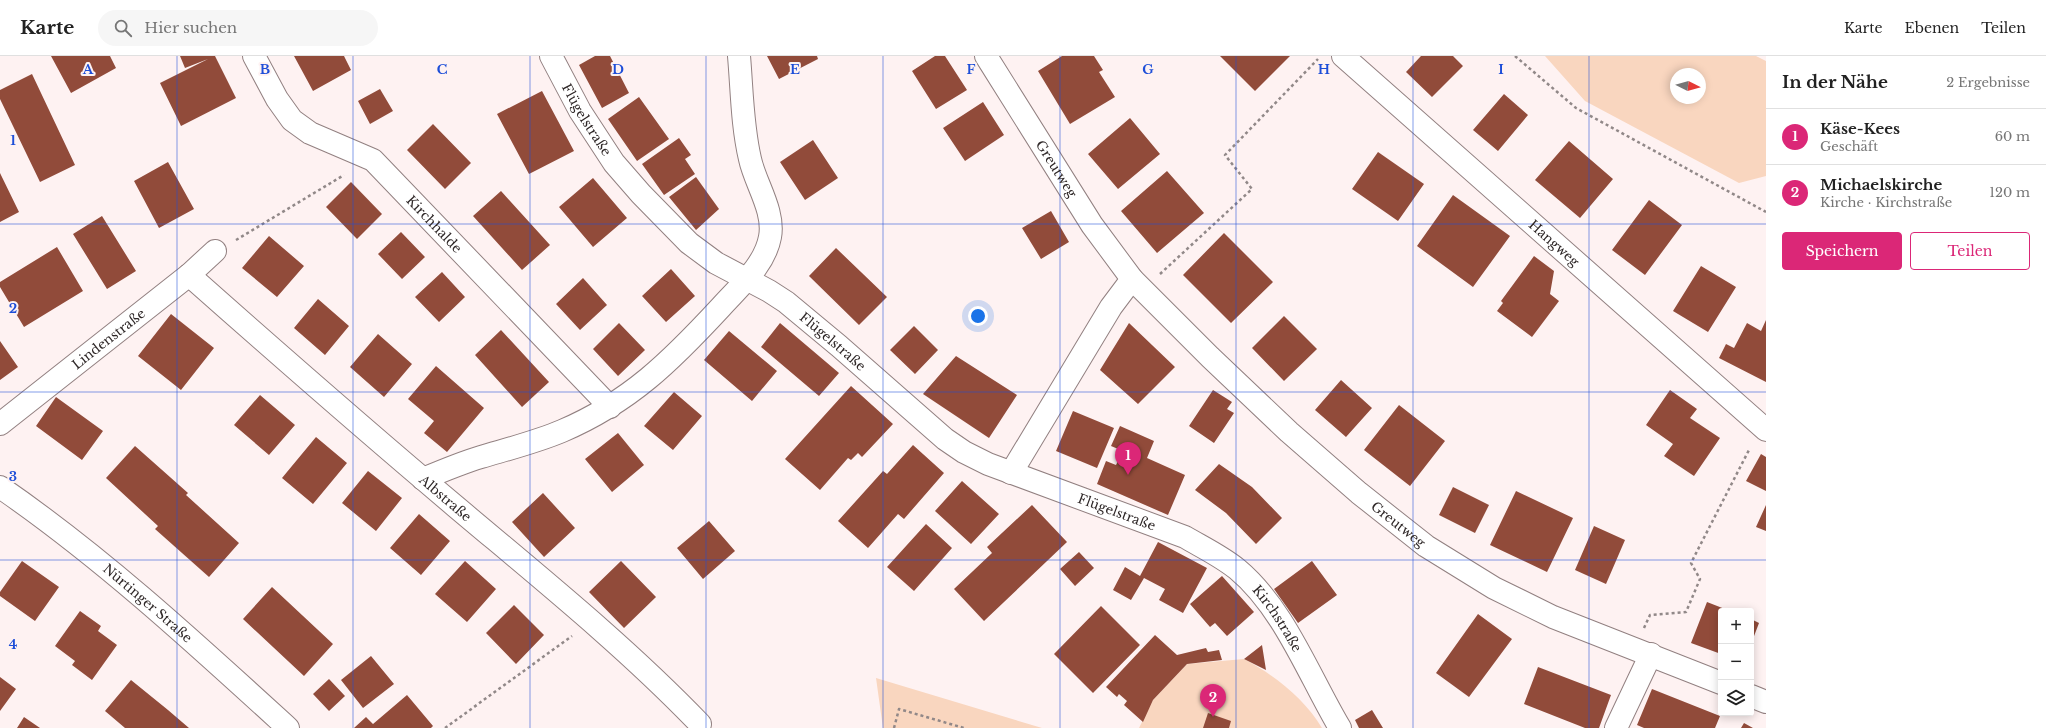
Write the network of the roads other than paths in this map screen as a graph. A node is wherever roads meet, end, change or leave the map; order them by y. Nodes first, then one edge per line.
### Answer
1 (254, 56) edge
2 (551, 56) edge
3 (739, 56) edge
4 (986, 56) edge
5 (1343, 56) edge
6 (215, 251) road end
7 (189, 275) junction
8 (747, 279) junction
9 (1137, 285) junction
10 (610, 407) junction
11 (0, 424) edge
12 (1764, 428) edge
13 (1011, 473) junction
14 (423, 479) junction
15 (0, 487) edge
16 (1185, 537) joint
17 (1643, 652) junction
18 (1718, 682) edge
19 (1754, 697) edge
20 (1766, 702) edge
21 (700, 724) dead end
22 (288, 728) edge
23 (1340, 728) edge
24 (1616, 728) edge

1 - 10 street, Kirchhalde
2 - 8 street, Flügelstraße
3 - 8 street
4 - 9 street, Greutweg
5 - 12 street, Hangweg
6 - 7 street, Lindenstraße
7 - 11 street, Lindenstraße
7 - 14 street, Albstraße
8 - 10 street
8 - 13 street, Flügelstraße
9 - 13 street
9 - 17 street, Greutweg
10 - 14 street
13 - 16 street, Flügelstraße
14 - 21 street, Albstraße
15 - 22 street, Nürtinger Straße
16 - 23 street, Kirchstraße
17 - 18 street, Greutweg
17 - 24 street
19 - 20 street

